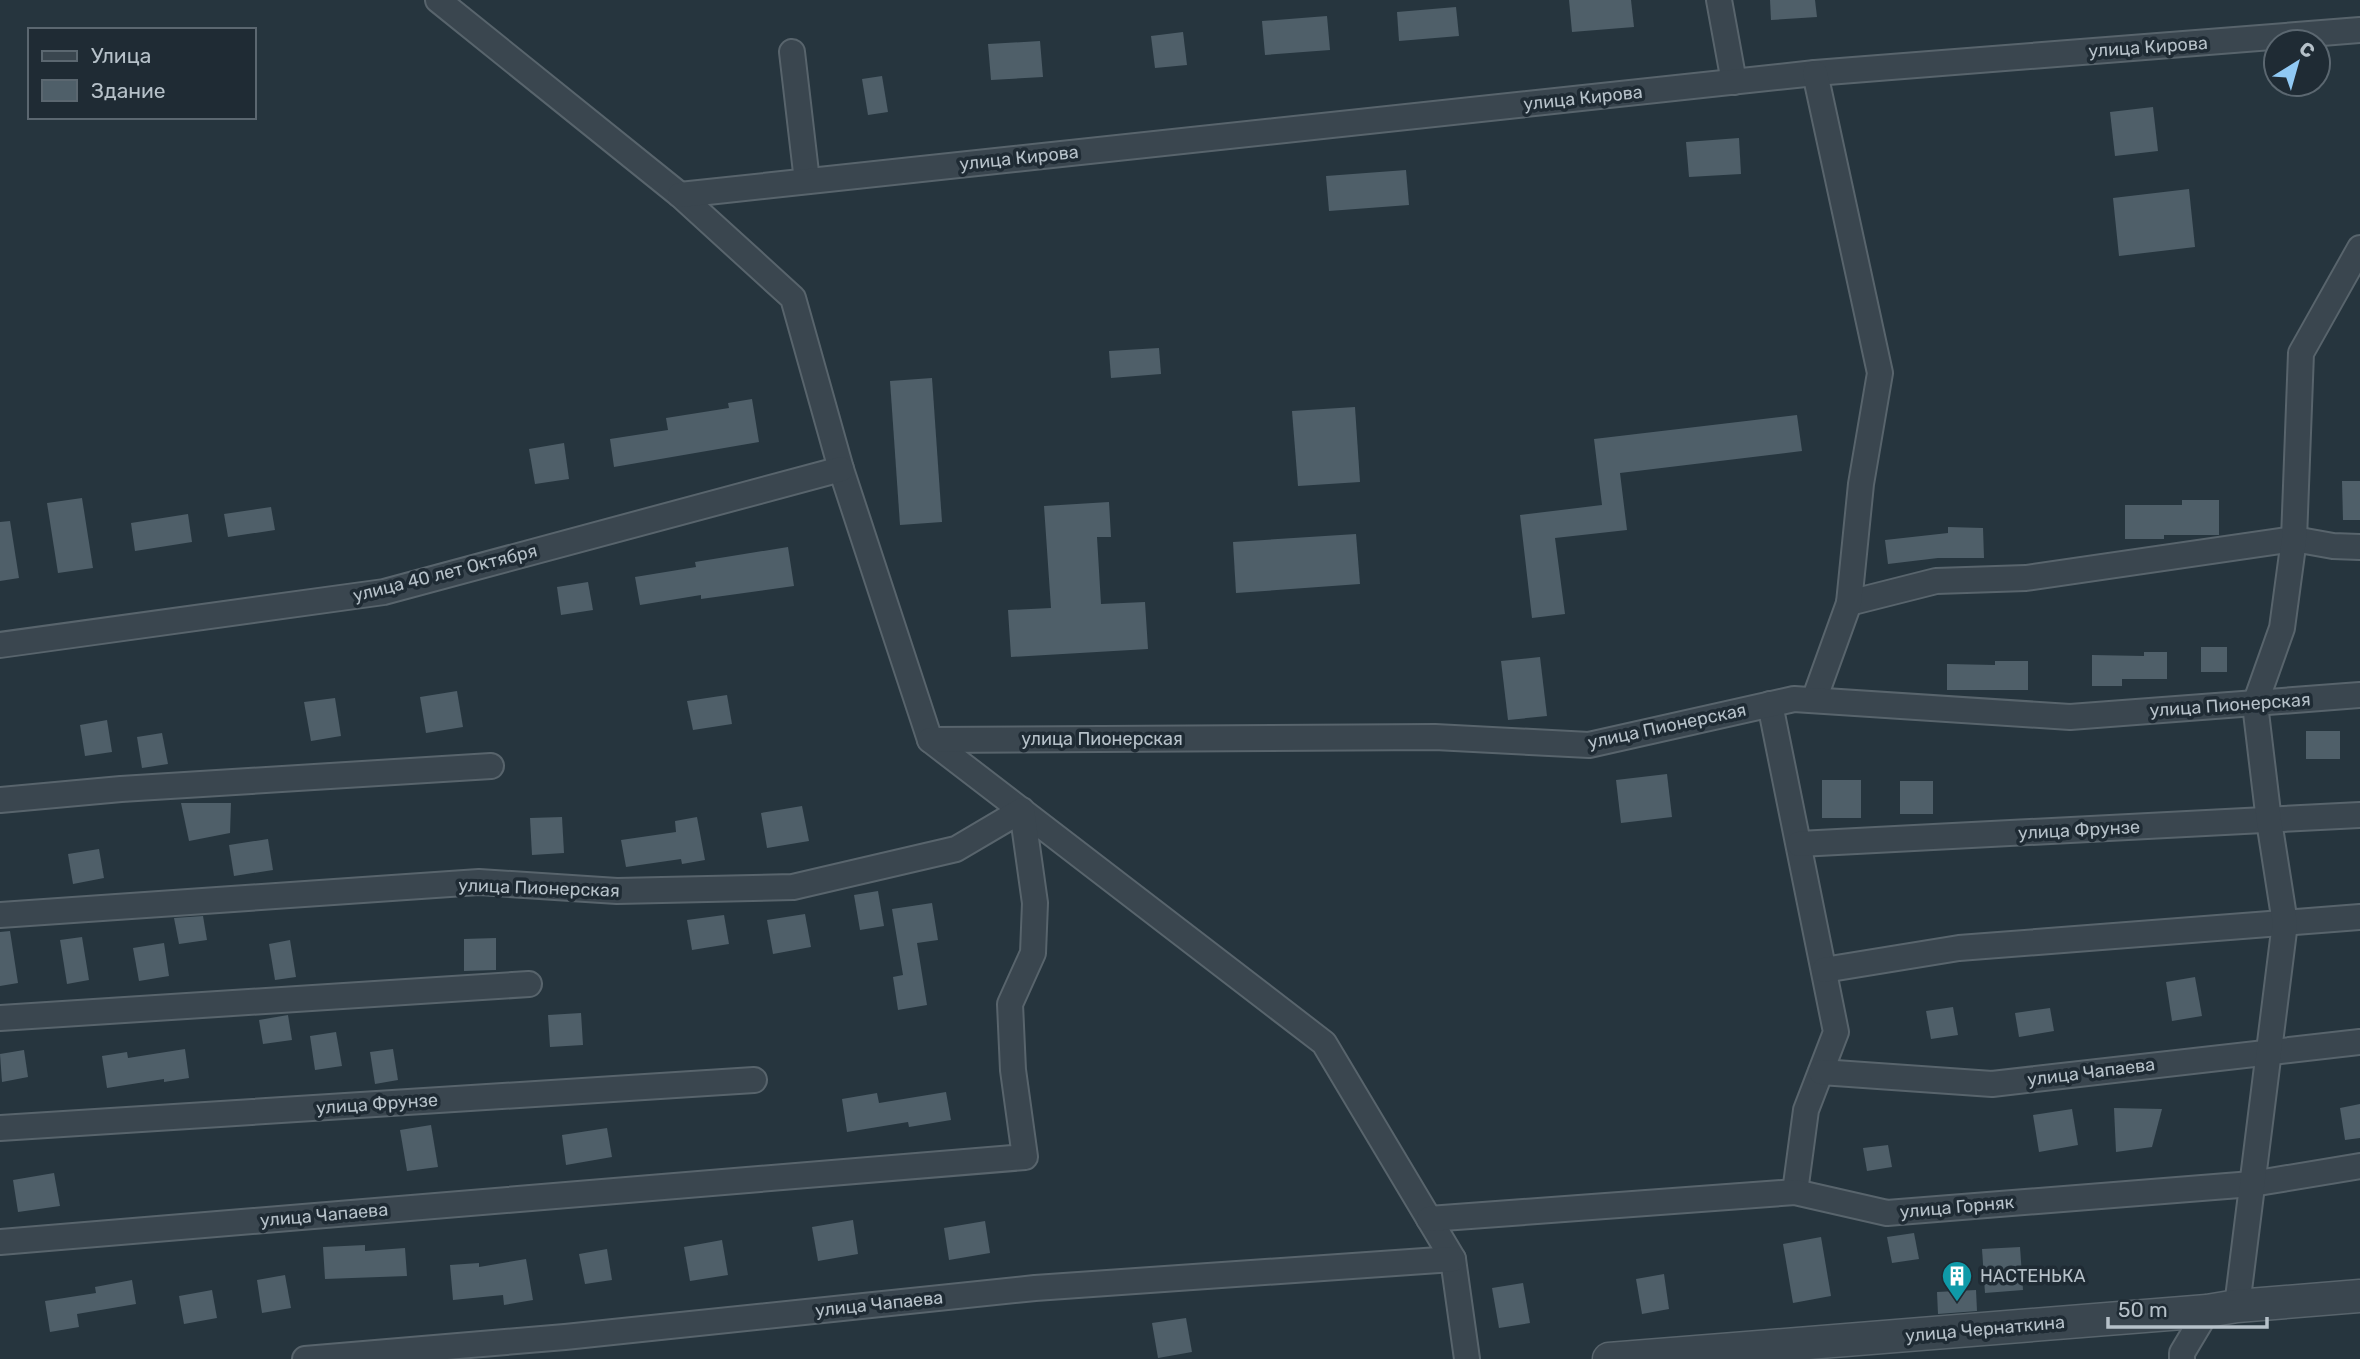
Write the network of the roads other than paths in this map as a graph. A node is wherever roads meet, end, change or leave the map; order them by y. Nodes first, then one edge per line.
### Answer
1 (438, 0) edge
2 (1720, 0) edge
3 (2360, 30) edge
4 (792, 52) dead end
5 (1815, 73) junction
6 (1734, 82) junction
7 (807, 181) junction
8 (680, 195) junction
9 (2360, 248) edge
10 (841, 469) junction
11 (2294, 539) junction
12 (2360, 547) edge
13 (1849, 603) junction
14 (0, 645) edge
15 (2360, 695) edge
16 (1814, 700) junction
17 (1770, 704) junction
18 (2255, 704) junction
19 (930, 740) junction
20 (491, 766) dead end
21 (0, 800) edge
22 (1022, 810) junction
23 (2360, 815) edge
24 (2269, 821) junction
25 (1799, 844) junction
26 (0, 915) edge
27 (2360, 917) edge
28 (2285, 923) junction
29 (1824, 970) junction
30 (529, 984) dead end
31 (0, 1018) edge
32 (2360, 1042) edge
33 (2269, 1051) junction
34 (1821, 1072) junction
35 (754, 1080) dead end
36 (0, 1128) edge
37 (2360, 1166) edge
38 (2252, 1184) junction
39 (1795, 1192) junction
40 (1429, 1219) junction
41 (0, 1242) edge
42 (1453, 1259) junction
43 (2360, 1296) edge
44 (2222, 1309) junction
45 (305, 1359) edge
46 (1467, 1359) edge
47 (1609, 1359) edge
48 (2182, 1359) edge

1 - 8 street
2 - 6 street
3 - 5 street, улица Кирова
4 - 7 street
5 - 6 street, улица Кирова
5 - 13 street
6 - 7 street, улица Кирова
7 - 8 street, улица Кирова
8 - 10 street
9 - 11 street
10 - 14 street, улица 40 лет Октября
10 - 19 street
11 - 12 street
11 - 13 street
11 - 18 street
13 - 16 street
15 - 18 street, улица Пионерская
16 - 17 street, улица Пионерская
16 - 18 street, улица Пионерская
17 - 19 street, улица Пионерская
17 - 25 street
18 - 24 street
19 - 22 street
20 - 21 street
22 - 26 street, улица Пионерская
22 - 40 street
22 - 41 street, улица Чапаева
23 - 24 street, улица Фрунзе
24 - 25 street, улица Фрунзе
24 - 28 street
25 - 29 street
27 - 28 street
28 - 29 street
28 - 33 street
29 - 34 street
30 - 31 street
32 - 33 street, улица Чапаева
33 - 34 street, улица Чапаева
33 - 38 street
34 - 39 street
35 - 36 street, улица Фрунзе
37 - 38 street, улица Горняк
38 - 39 street, улица Горняк
38 - 44 street
39 - 40 street, улица Горняк
40 - 42 street
42 - 45 street, улица Чапаева
42 - 46 street
43 - 44 street, улица Чернаткина
44 - 47 street, улица Чернаткина
44 - 48 street

